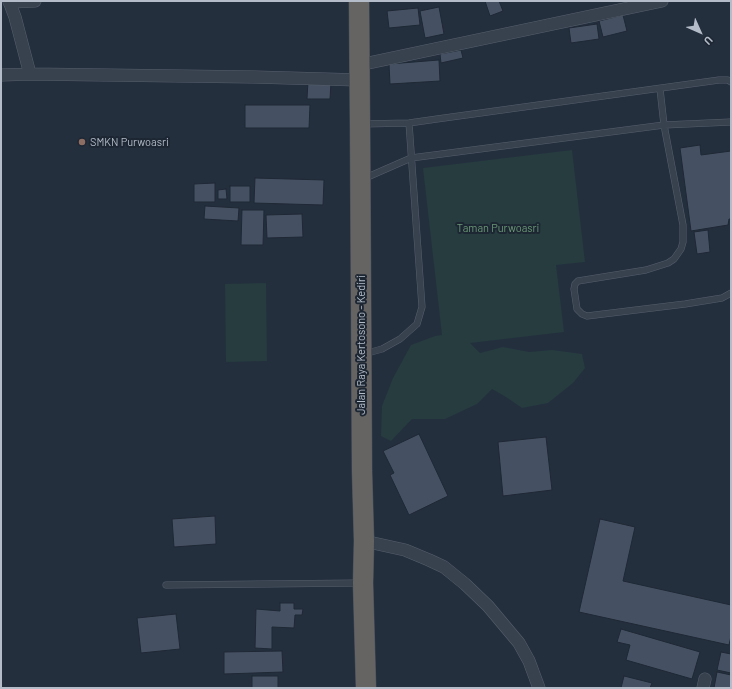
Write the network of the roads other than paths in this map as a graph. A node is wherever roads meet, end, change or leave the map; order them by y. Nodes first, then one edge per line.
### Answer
1 (9, 1) edge
2 (35, 1) edge
3 (359, 1) edge
4 (662, 1) edge
5 (359, 72) junction
6 (30, 74) junction
7 (1, 75) edge
8 (731, 82) edge
9 (660, 89) junction
10 (731, 122) edge
11 (409, 123) junction
12 (360, 124) junction
13 (664, 125) junction
14 (411, 158) junction
15 (360, 181) junction
16 (731, 293) edge
17 (361, 354) junction
18 (364, 540) junction
19 (363, 583) junction
20 (166, 585) dead end
21 (366, 688) edge
22 (539, 688) edge

1 - 2 street
1 - 6 street
3 - 5 highway, Jalan Raya Kertosono - Kediri
4 - 5 street
5 - 6 street
5 - 12 highway, Jalan Raya Kertosono - Kediri
6 - 7 street
8 - 9 lane
9 - 11 lane
9 - 13 lane
10 - 13 lane
11 - 12 lane
11 - 14 lane
12 - 15 highway, Jalan Raya Kertosono - Kediri
13 - 14 lane
13 - 16 lane
14 - 15 lane
14 - 17 lane
15 - 17 highway, Jalan Raya Kertosono - Kediri
17 - 18 highway, Jalan Raya Kertosono - Kediri
18 - 19 highway, Jalan Raya Kertosono - Kediri
18 - 22 street
19 - 20 lane
19 - 21 highway, Jalan Raya Kertosono - Kediri

